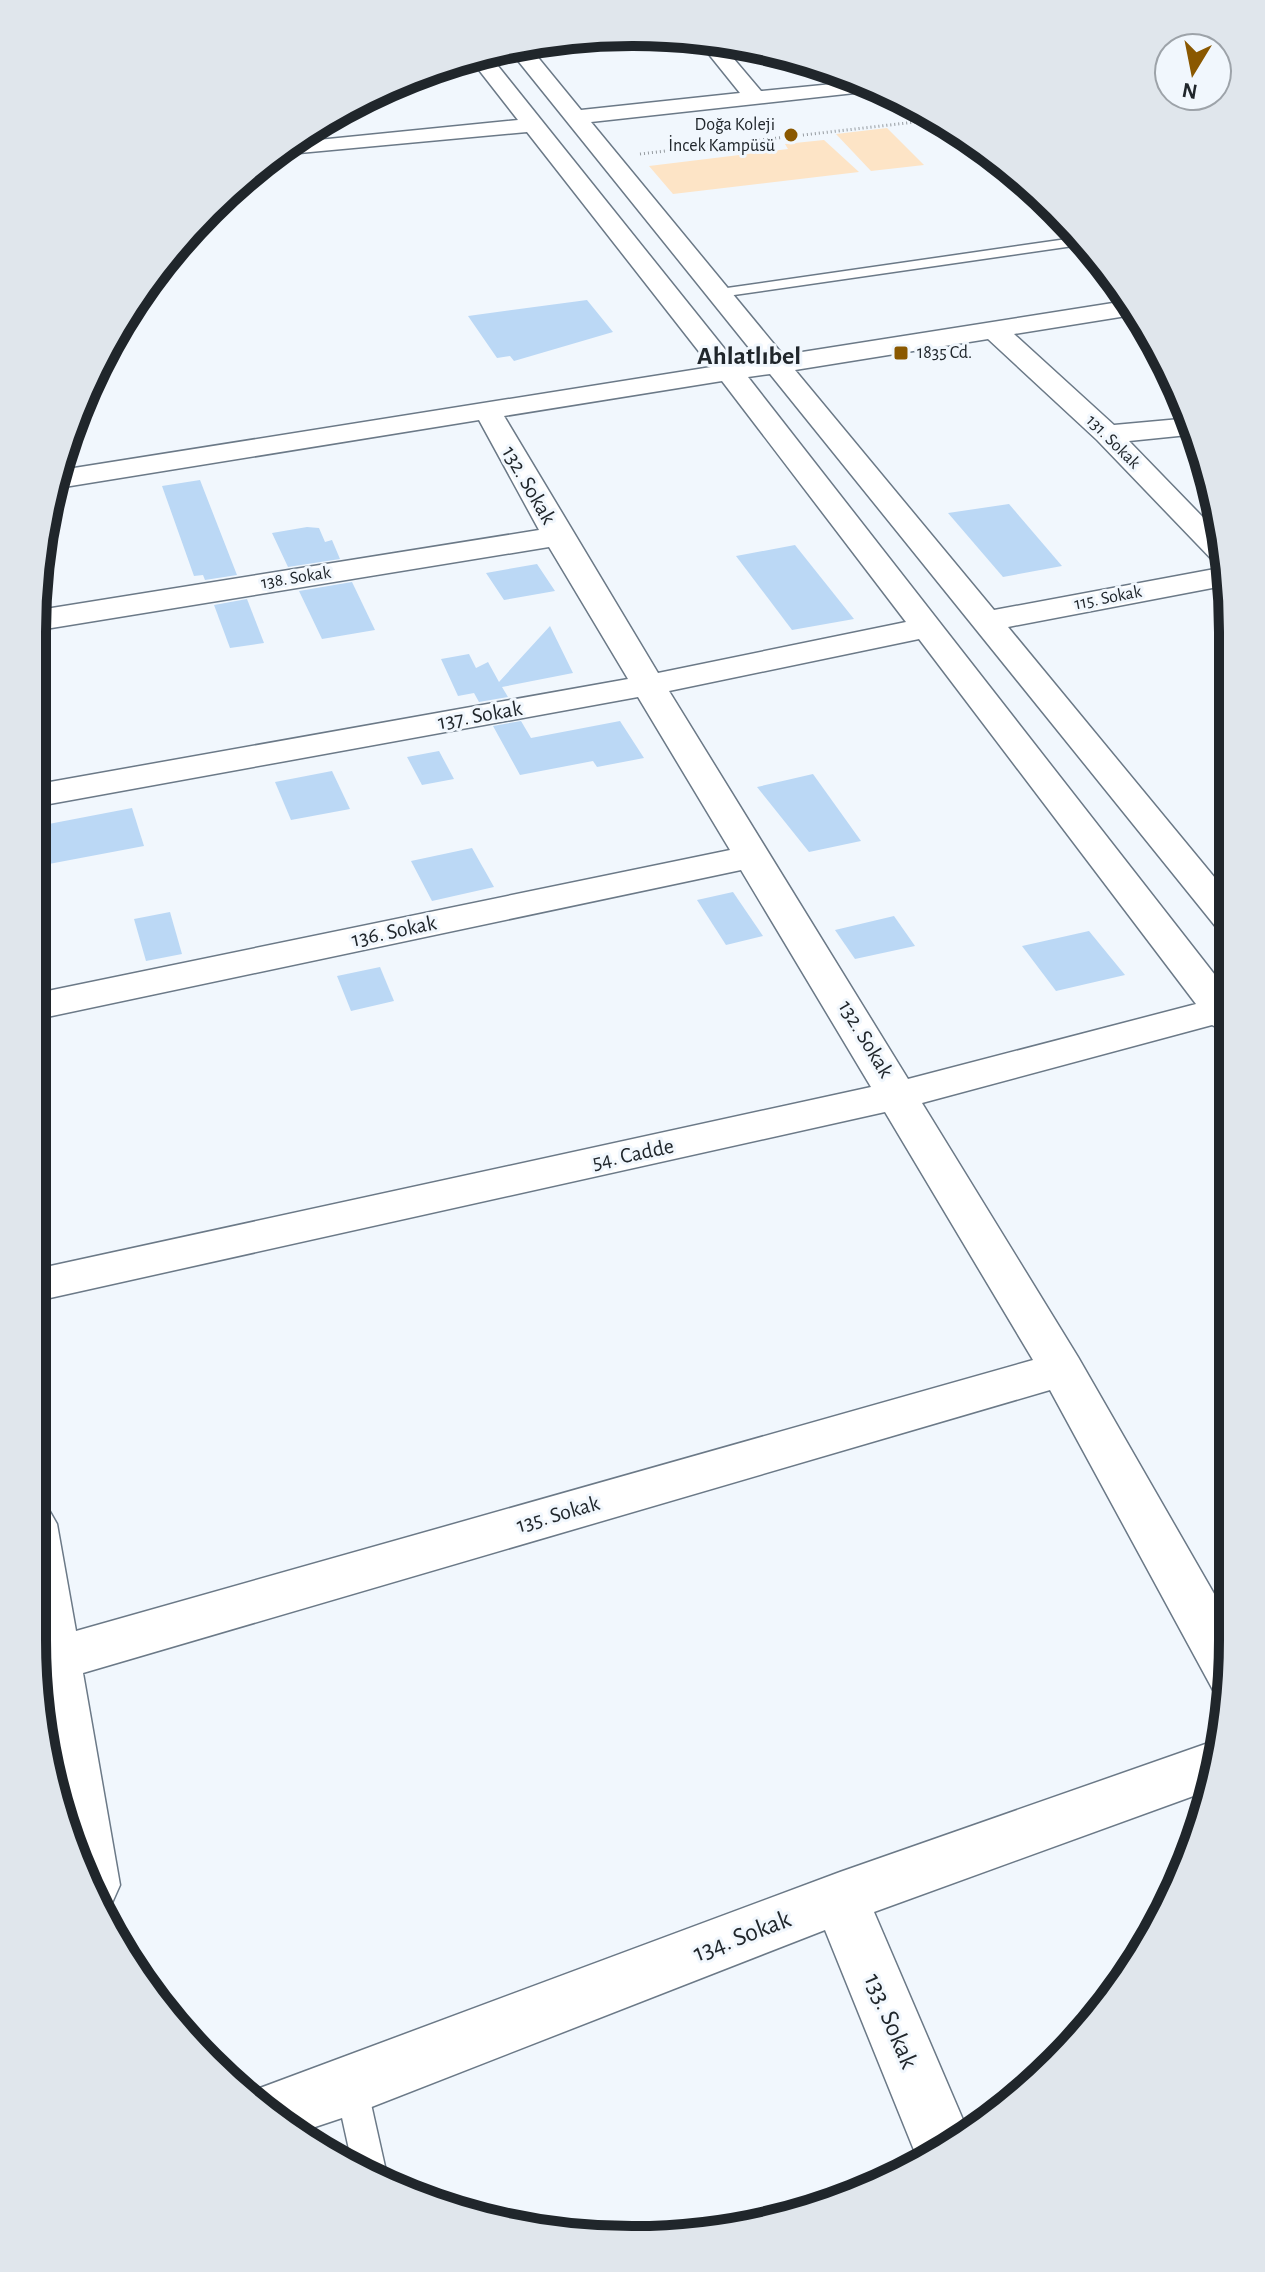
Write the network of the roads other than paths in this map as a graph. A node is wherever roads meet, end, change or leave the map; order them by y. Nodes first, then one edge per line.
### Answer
1 (718, 52) edge
2 (525, 56) edge
3 (486, 65) edge
4 (851, 89) edge
5 (756, 99) junction
6 (577, 117) junction
7 (534, 125) junction
8 (329, 132) edge
9 (337, 144) junction
10 (303, 148) edge
11 (1070, 243) edge
12 (720, 293) junction
13 (1111, 294) edge
14 (1121, 309) edge
15 (993, 329) junction
16 (770, 354) junction
17 (720, 362) junction
18 (488, 412) junction
19 (1181, 427) edge
20 (1107, 434) junction
21 (75, 450) edge
22 (67, 478) edge
23 (558, 536) junction
24 (1212, 544) edge
25 (1216, 578) edge
26 (46, 619) edge
27 (987, 621) junction
28 (926, 628) junction
29 (648, 685) junction
30 (46, 794) edge
31 (754, 856) junction
32 (1219, 907) edge
33 (1219, 1003) edge
34 (46, 1004) edge
35 (1219, 1015) edge
36 (899, 1095) junction
37 (46, 1283) edge
38 (1062, 1369) junction
39 (46, 1610) edge
40 (1219, 1650) edge
41 (54, 1659) junction
42 (1205, 1768) edge
43 (87, 1853) edge
44 (840, 1898) junction
45 (351, 2086) junction
46 (281, 2109) edge
47 (940, 2138) edge
48 (368, 2163) edge

1 - 5 street
2 - 6 street
3 - 7 street
4 - 5 street
5 - 6 street
6 - 12 street
7 - 9 street
7 - 17 street
8 - 9 street
9 - 10 street
11 - 12 lane
12 - 16 street
13 - 16 street
14 - 15 street
15 - 16 street
15 - 20 street, 131. Sokak
16 - 17 street
16 - 27 street
17 - 18 street
17 - 21 street
17 - 28 street
18 - 22 street
18 - 23 street, 132. Sokak
19 - 20 street
20 - 24 street, 131. Sokak
23 - 26 street, 138. Sokak
23 - 29 street, 132. Sokak
25 - 27 street, 115. Sokak
27 - 32 street
28 - 29 street, 137. Sokak
28 - 33 street
29 - 30 street, 137. Sokak
29 - 31 street, 132. Sokak
31 - 34 street, 136. Sokak
31 - 36 street, 132. Sokak
35 - 36 street, 54. Cadde
36 - 37 street, 54. Cadde
36 - 38 street, 132. Sokak
38 - 40 street, 132. Sokak
38 - 41 street, 135. Sokak
39 - 41 street
41 - 43 street
42 - 44 street, 134. Sokak
44 - 45 street, 134. Sokak
44 - 47 street, 133. Sokak
45 - 46 street, 134. Sokak
45 - 48 lane

